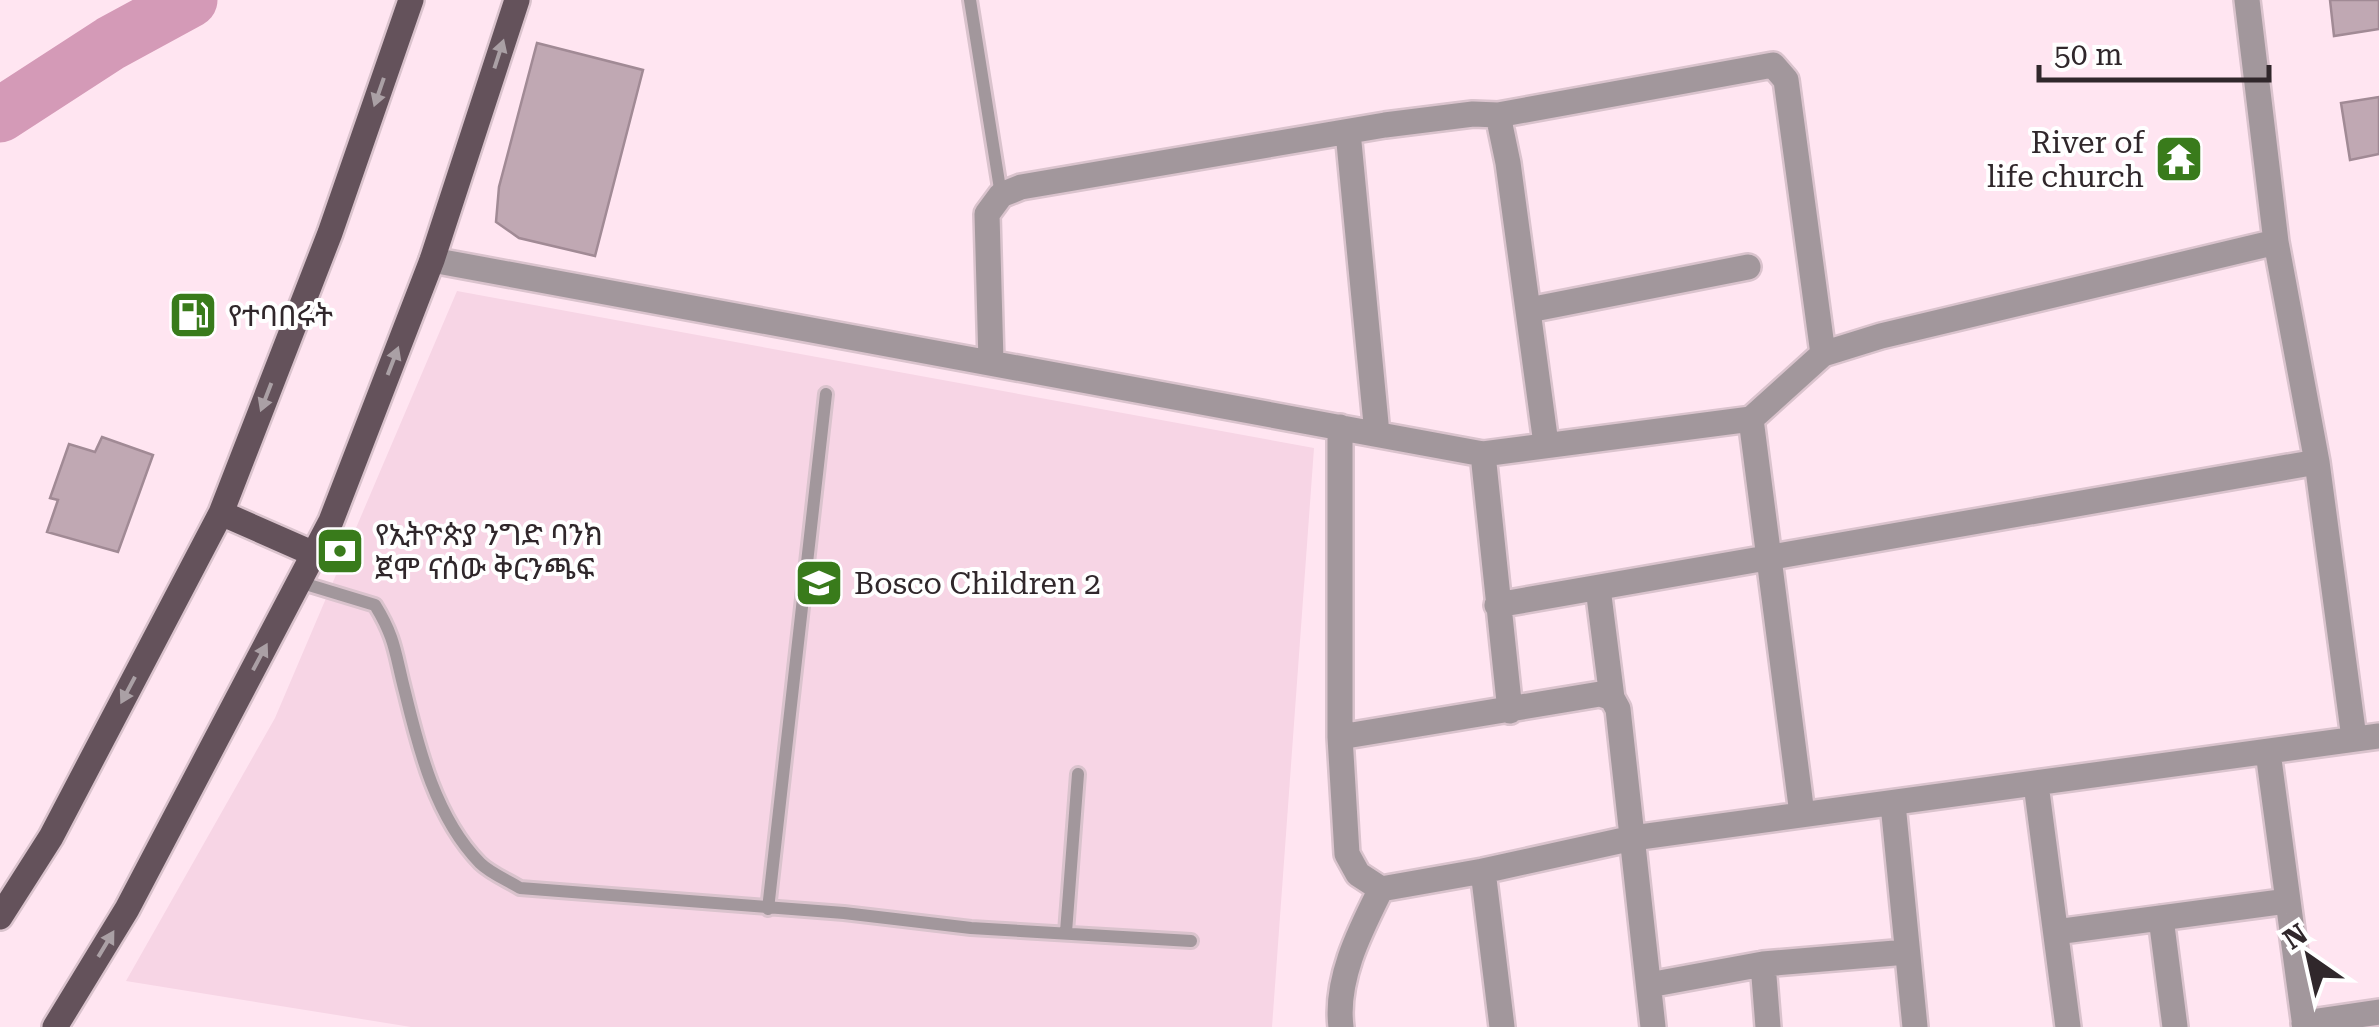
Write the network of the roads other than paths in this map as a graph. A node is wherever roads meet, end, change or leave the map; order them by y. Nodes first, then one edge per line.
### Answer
1 (411, 0) edge
2 (517, 0) edge
3 (970, 0) edge
4 (2247, 0) edge
5 (1498, 114) junction
6 (1348, 132) junction
7 (1000, 196) junction
8 (2276, 242) junction
9 (432, 260) junction
10 (1748, 267) dead end
11 (1529, 310) junction
12 (1822, 354) junction
13 (991, 362) junction
14 (826, 394) dead end
15 (1751, 419) junction
16 (1340, 426) junction
17 (1377, 434) junction
18 (1546, 444) junction
19 (1483, 454) junction
20 (2317, 462) junction
21 (221, 513) junction
22 (314, 554) junction
23 (1770, 558) junction
24 (300, 582) junction
25 (1598, 588) junction
26 (1496, 605) junction
27 (1612, 698) junction
28 (1510, 711) junction
29 (1340, 737) junction
30 (2367, 737) edge
31 (2268, 752) junction
32 (1078, 774) dead end
33 (2036, 784) junction
34 (1894, 804) junction
35 (1802, 814) junction
36 (1633, 838) junction
37 (1483, 872) junction
38 (1381, 889) junction
39 (2288, 901) junction
40 (768, 909) junction
41 (0, 917) edge
42 (2161, 918) junction
43 (1066, 932) junction
44 (2056, 932) junction
45 (1191, 941) dead end
46 (1907, 952) junction
47 (1763, 964) junction
48 (1649, 985) junction
49 (2379, 1012) edge
50 (2305, 1025) edge
51 (55, 1027) edge
52 (1340, 1027) edge
53 (1502, 1027) edge
54 (1654, 1027) edge
55 (1768, 1027) edge
56 (1914, 1027) edge
57 (2068, 1027) edge
58 (2175, 1027) edge

1 -> 21 main road
9 -> 2 main road
3 - 7 lane
4 - 8 street
5 - 6 street
5 - 11 street
5 - 12 street
6 - 7 street
6 - 17 street
7 - 13 street
8 - 12 street
8 - 20 street
9 - 13 street
22 -> 9 main road
10 - 11 street
11 - 18 street
12 - 15 street
13 - 16 street
14 - 40 lane
15 - 18 street
15 - 23 street
16 - 17 street
16 - 29 street
17 - 19 street
18 - 19 street
19 - 26 street
20 - 23 street
20 - 30 street
21 - 22 main road
21 -> 41 main road
22 - 24 main road
23 - 25 street
23 - 35 street
24 - 40 lane
51 -> 24 main road
25 - 26 street
25 - 27 street
26 - 28 street
27 - 28 street
27 - 36 street
28 - 29 street
29 - 38 street
30 - 31 street
31 - 33 street
31 - 39 street
32 - 43 lane
33 - 34 street
33 - 44 street
34 - 35 street
34 - 46 street
35 - 36 street
36 - 37 street
36 - 48 street
37 - 38 street
37 - 53 street
38 - 52 street
39 - 42 street
39 - 50 street
40 - 43 lane
42 - 44 street
42 - 58 street
43 - 45 lane
44 - 57 street
46 - 47 street
46 - 56 street
47 - 48 street
47 - 55 street
48 - 54 street
49 - 50 street

